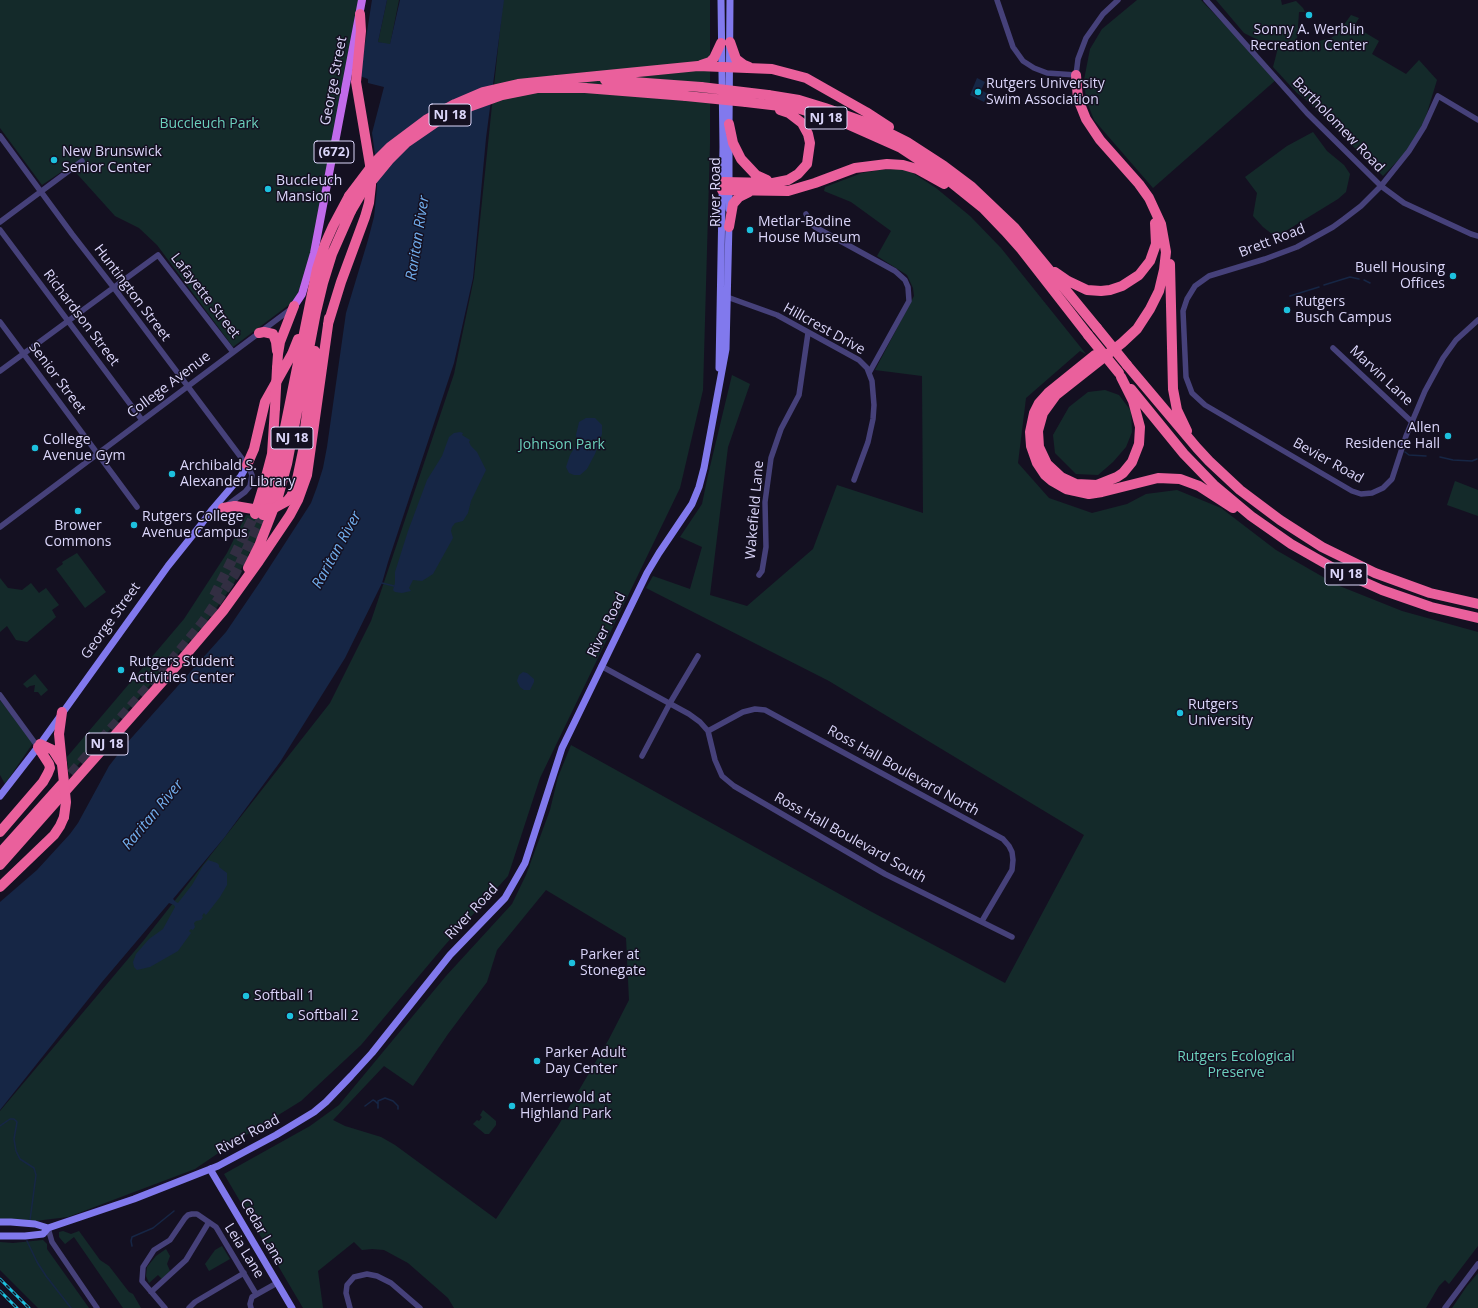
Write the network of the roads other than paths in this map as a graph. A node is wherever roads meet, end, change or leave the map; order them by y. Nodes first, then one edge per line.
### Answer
1 (362, 0) edge
2 (721, 0) edge
3 (730, 0) edge
4 (997, 0) edge
5 (1118, 0) edge
6 (1206, 0) edge
7 (360, 14) junction
8 (726, 43) junction
9 (698, 66) junction
10 (726, 67) junction
11 (752, 68) junction
12 (1076, 75) junction
13 (589, 81) junction
14 (746, 102) junction
15 (1478, 120) edge
16 (729, 124) junction
17 (0, 136) edge
18 (904, 145) junction
19 (82, 161) dead end
20 (773, 183) junction
21 (726, 186) junction
22 (1381, 186) junction
23 (41, 191) junction
24 (751, 191) junction
25 (1150, 198) junction
26 (983, 208) junction
27 (806, 214) dead end
28 (0, 222) edge
29 (729, 227) junction
30 (0, 230) edge
31 (1478, 236) edge
32 (1166, 252) junction
33 (332, 254) junction
34 (1046, 266) junction
35 (1195, 286) joint
36 (114, 288) junction
37 (727, 297) junction
38 (294, 306) junction
39 (307, 317) junction
40 (329, 318) junction
41 (1143, 319) junction
42 (1478, 320) edge
43 (69, 321) junction
44 (0, 322) edge
45 (259, 333) junction
46 (808, 333) junction
47 (1333, 348) dead end
48 (233, 352) junction
49 (24, 354) junction
50 (278, 354) junction
51 (0, 371) edge
52 (869, 373) junction
53 (1120, 375) junction
54 (719, 384) junction
55 (187, 386) junction
56 (142, 420) junction
57 (1412, 422) junction
58 (1197, 448) junction
59 (303, 450) junction
60 (98, 454) junction
61 (247, 465) junction
62 (854, 480) dead end
63 (137, 507) dead end
64 (223, 508) junction
65 (1251, 516) junction
66 (200, 526) junction
67 (0, 527) edge
68 (759, 575) dead end
69 (1478, 604) edge
70 (223, 611) junction
71 (1456, 613) junction
72 (1478, 618) edge
73 (1478, 622) edge
74 (698, 656) dead end
75 (601, 666) junction
76 (0, 695) edge
77 (670, 704) junction
78 (62, 712) junction
79 (708, 730) junction
80 (39, 745) junction
81 (58, 751) junction
82 (642, 756) dead end
83 (61, 785) tunnel mouth
84 (0, 796) edge
85 (0, 832) edge
86 (0, 854) edge
87 (0, 865) edge
88 (0, 887) edge
89 (982, 921) junction
90 (1012, 937) dead end
91 (210, 1169) junction
92 (0, 1222) edge
93 (209, 1222) junction
94 (48, 1228) junction
95 (0, 1236) edge
96 (1478, 1264) edge
97 (244, 1273) junction
98 (277, 1283) junction
99 (151, 1292) junction
100 (256, 1294) junction
101 (97, 1308) edge
102 (165, 1308) edge
103 (189, 1308) edge
104 (251, 1308) edge
105 (292, 1308) edge
106 (350, 1308) edge
107 (420, 1308) edge
108 (1445, 1308) edge

1 - 7 main road, George Street / (672)
2 - 8 street, River Road
3 - 8 street, River Road
4 - 12 street
5 - 12 street
6 - 22 street, Bartholomew Road
7 - 38 main road, George Street / (672)
7 - 40 highway
8 - 9 highway
8 - 10 street, River Road
8 - 11 highway
9 - 10 highway
9 - 13 highway
10 - 11 highway
10 - 16 street, River Road
10 - 21 street, River Road
11 - 18 highway
12 - 25 highway
13 - 14 highway, NJ 18, bridge
13 - 18 highway, NJ 18, bridge
13 - 33 highway, NJ 18, bridge
13 - 39 highway, NJ 18, bridge
14 - 18 highway, NJ 18
14 - 20 highway
15 - 22 street, Brett Road
16 - 20 highway
16 - 21 street, River Road
17 - 23 street, Huntington Street
18 - 26 highway, NJ 18
18 - 34 highway, NJ 18
19 - 23 street
20 - 21 highway
21 - 24 highway
21 - 29 street, River Road
21 - 54 street, River Road
22 - 31 street, Bartholomew Road
22 - 35 street, Brett Road
23 - 28 street
23 - 36 street, Huntington Street
24 - 26 highway
24 - 29 highway
25 - 32 highway
25 - 34 highway
26 - 53 highway, NJ 18, bridge
27 - 52 street
29 - 37 street, River Road
30 - 43 street, Richardson Street
32 - 41 highway
32 - 58 highway
33 - 59 highway
33 - 70 highway, NJ 18
34 - 58 highway, NJ 18, bridge
35 - 57 street, Bevier Road
36 - 43 street
36 - 48 street, Lafayette Street
36 - 55 street, Huntington Street
37 - 46 street, Hillcrest Drive
37 - 54 street, River Road
38 - 45 street, College Avenue
38 - 50 highway
39 - 50 highway, NJ 18, bridge
39 - 61 highway
40 - 59 highway
40 - 70 highway
41 - 53 highway
41 - 65 highway
42 - 57 street, Bevier Road
43 - 49 street
43 - 56 street, Richardson Street
44 - 49 street, Senior Street
45 - 48 street, College Avenue
45 - 50 highway
46 - 52 street, Hillcrest Drive
46 - 68 street, Wakefield Lane
47 - 57 street, Marvin Lane
48 - 55 street, College Avenue
49 - 51 street
49 - 60 street, Senior Street
52 - 62 street, Hillcrest Drive
53 - 65 highway, NJ 18
54 - 75 street, River Road
55 - 56 street, College Avenue
55 - 61 street, Huntington Street
56 - 60 street, College Avenue
58 - 69 highway, NJ 18
59 - 64 highway, bridge
60 - 63 street, Senior Street
60 - 67 street, College Avenue
61 - 64 street
61 - 66 street, George Street
64 - 66 street
65 - 71 highway, NJ 18
66 - 78 street, George Street
70 - 87 highway, NJ 18
71 - 72 highway, NJ 18
71 - 73 highway
74 - 77 street
75 - 77 street
75 - 91 street, River Road
76 - 80 street
77 - 79 street
77 - 82 street
78 - 80 street, George Street
78 - 81 highway
79 - 89 street, Ross Hall Boulevard South
79 - 89 street, Ross Hall Boulevard North
80 - 81 highway
80 - 84 street, George Street
80 - 85 highway
81 - 88 highway, bridge
83 - 86 highway
89 - 90 street, Ross Hall Boulevard South
91 - 94 street, River Road
91 - 98 street, Cedar Lane
92 - 94 street
93 - 97 street, Leia Lane
93 - 99 street
93 - 99 street, Leia Lane
94 - 95 street, River Road
94 - 101 street
96 - 108 street
97 - 100 street, Leia Lane
97 - 103 street
98 - 100 street, Leia Lane
98 - 105 street, Cedar Lane
99 - 102 street, Leia Lane
100 - 104 street, Leia Lane
106 - 107 street

